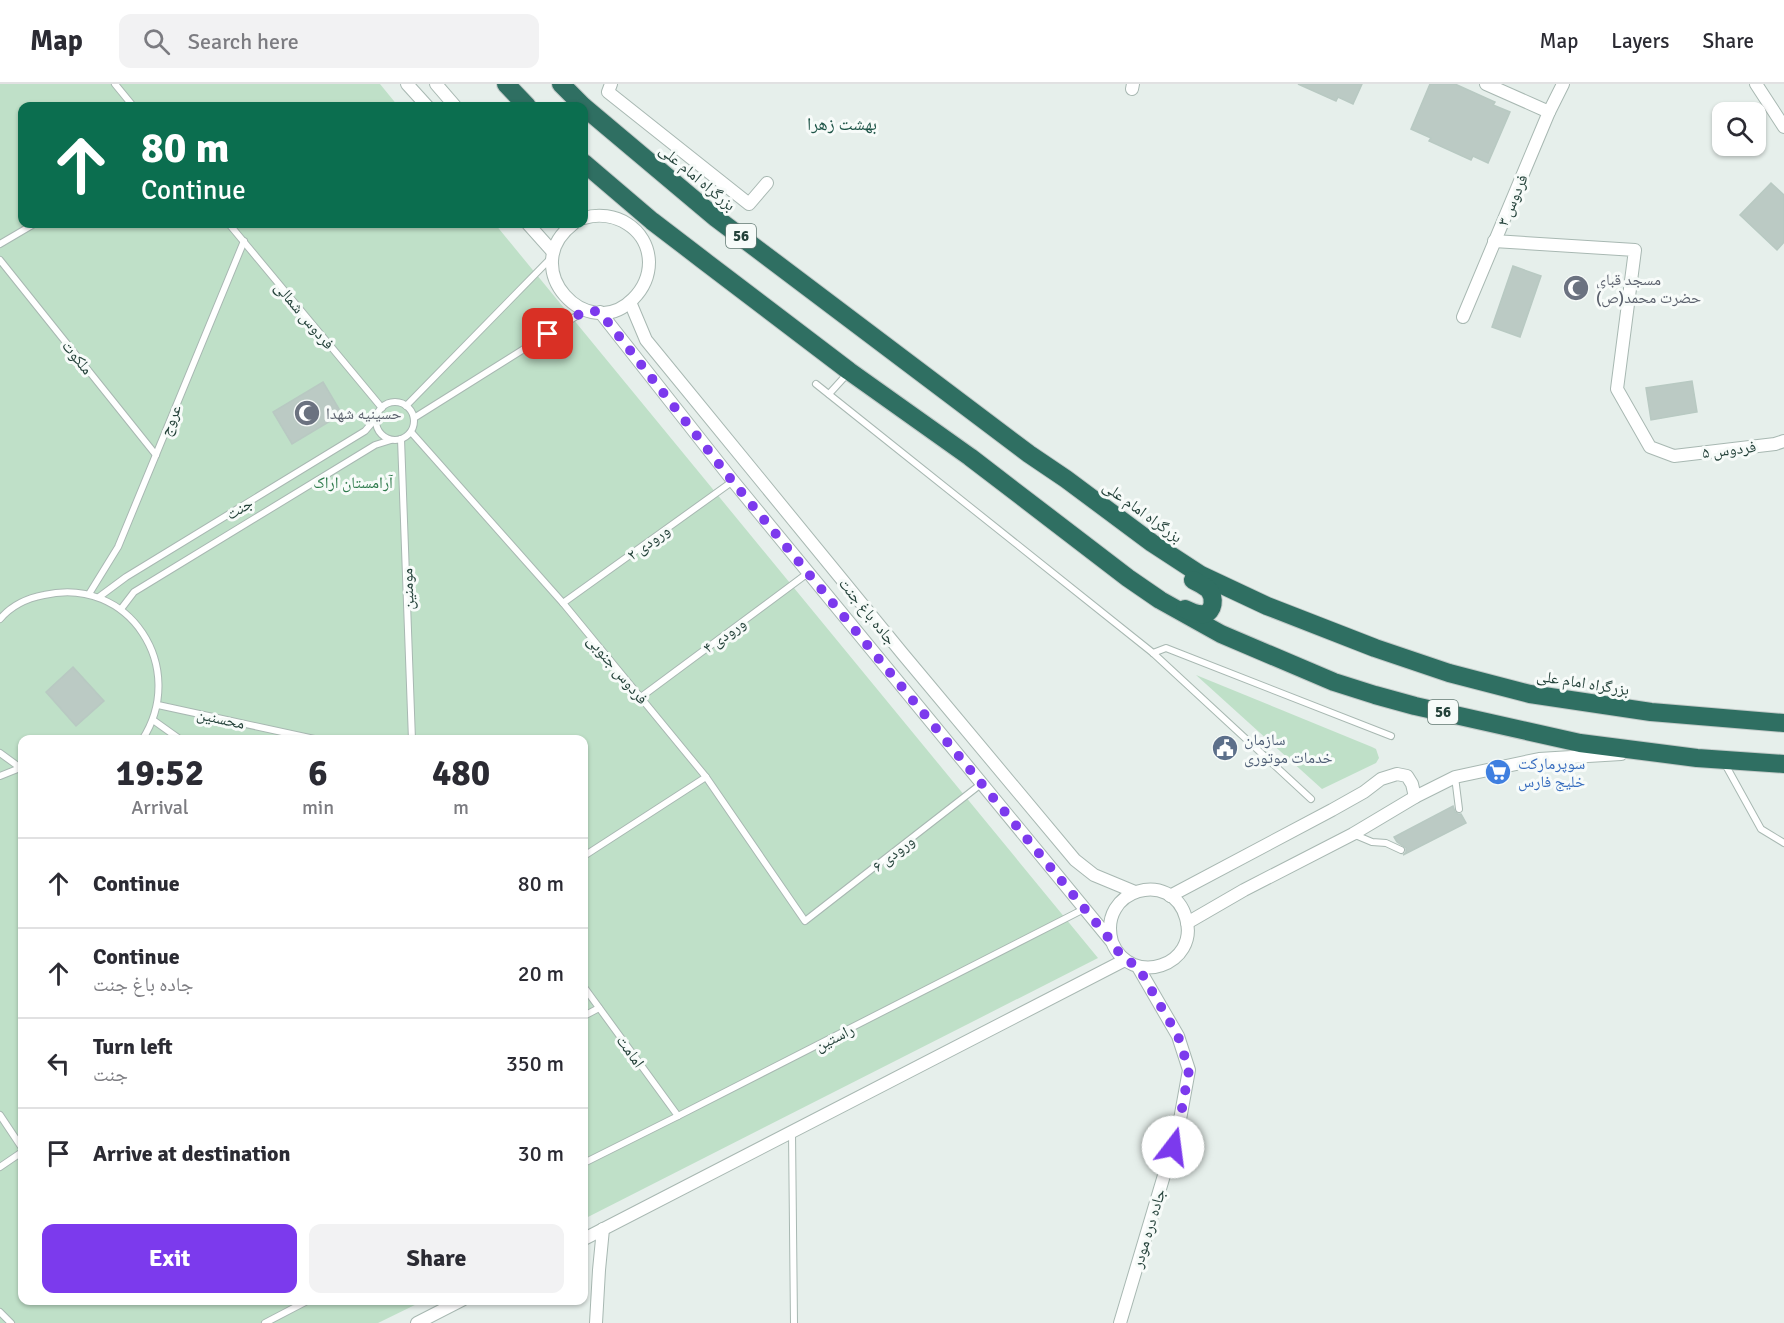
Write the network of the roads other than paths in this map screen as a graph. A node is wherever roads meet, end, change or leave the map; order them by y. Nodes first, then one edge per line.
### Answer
1 (115, 84) edge
2 (407, 84) edge
3 (436, 84) edge
4 (506, 84) edge
5 (561, 84) edge
6 (1486, 84) edge
7 (1563, 84) edge
8 (1756, 84) edge
9 (610, 88) edge
10 (130, 102) edge
11 (423, 102) edge
12 (452, 102) edge
13 (523, 102) edge
14 (578, 102) edge
15 (588, 111) edge
16 (1549, 112) junction
17 (1784, 127) edge
18 (588, 166) edge
19 (768, 183) dead end
20 (588, 217) edge
21 (27, 228) edge
22 (232, 228) edge
23 (531, 228) edge
24 (565, 228) edge
25 (1494, 241) junction
26 (244, 242) junction
27 (0, 244) edge
28 (553, 255) junction
29 (0, 260) edge
30 (630, 302) junction
31 (586, 310) junction
32 (600, 312) junction
33 (1463, 316) dead end
34 (849, 371) junction
35 (816, 384) dead end
36 (829, 394) junction
37 (406, 406) junction
38 (382, 408) junction
39 (376, 417) junction
40 (414, 418) junction
41 (411, 432) junction
42 (401, 439) junction
43 (390, 440) junction
44 (1784, 441) edge
45 (156, 455) junction
46 (733, 482) junction
47 (1152, 543) junction
48 (808, 573) junction
49 (1128, 578) junction
50 (89, 594) junction
51 (99, 597) junction
52 (563, 603) junction
53 (121, 609) junction
54 (0, 619) edge
55 (903, 653) junction
56 (1153, 653) junction
57 (885, 668) junction
58 (641, 697) junction
59 (158, 705) junction
60 (153, 720) junction
61 (1784, 723) edge
62 (145, 735) edge
63 (174, 735) edge
64 (296, 735) edge
65 (412, 735) edge
66 (1391, 736) dead end
67 (0, 753) edge
68 (1654, 753) junction
69 (1723, 760) junction
70 (1784, 764) edge
71 (18, 767) edge
72 (18, 770) edge
73 (0, 776) edge
74 (706, 777) junction
75 (1455, 777) junction
76 (981, 784) junction
77 (1415, 797) junction
78 (1311, 799) dead end
79 (1459, 809) dead end
80 (1353, 834) junction
81 (1784, 843) edge
82 (1401, 850) dead end
83 (588, 853) edge
84 (1135, 892) junction
85 (1170, 896) junction
86 (1084, 909) junction
87 (805, 921) joint
88 (1187, 922) junction
89 (1112, 942) junction
90 (1125, 960) junction
91 (1138, 967) junction
92 (588, 993) edge
93 (599, 1008) junction
94 (588, 1014) edge
95 (0, 1115) edge
96 (678, 1116) junction
97 (792, 1131) junction
98 (18, 1144) edge
99 (18, 1153) edge
100 (588, 1161) edge
101 (0, 1167) edge
102 (603, 1229) junction
103 (588, 1237) edge
104 (299, 1305) edge
105 (452, 1305) edge
106 (0, 1312) edge
107 (11, 1323) edge
108 (265, 1323) edge
109 (417, 1323) edge
110 (596, 1323) edge
111 (794, 1323) edge
112 (1120, 1323) edge

1 - 10 lane
2 - 11 street
3 - 12 street
4 - 13 highway
5 - 14 highway, بزرگراه امام علی / 56
6 - 16 street
7 - 16 street, فردوس ۳
8 - 17 street
9 - 19 street
15 - 47 highway, بزرگراه امام علی / 56
16 - 25 street, فردوس ۳
18 - 34 highway, 56
20 - 30 street
21 - 27 lane
22 - 26 lane, فردوس شمالی
23 - 28 street
24 - 28 street
25 - 33 street, فردوس ۳
25 - 44 street, فردوس ۵
26 - 38 lane, فردوس شمالی
26 - 45 lane, عروج
28 - 31 street
28 - 37 lane
29 - 45 lane, ملکوت
30 - 32 street
30 - 55 street, جاده باغ جنت
31 - 32 street
31 - 40 lane
32 - 46 street, جاده باغ جنت
34 - 36 lane
34 - 49 highway, 56
35 - 36 lane
36 - 56 lane
37 - 38 lane
37 - 40 lane
38 - 39 lane
39 - 43 lane
39 - 51 lane, جنت
40 - 41 lane
41 - 42 lane
41 - 52 lane, فردوس جنوبی
42 - 43 lane
42 - 65 lane, مومنین
43 - 53 lane
45 - 50 lane, عروج
46 - 48 street, جاده باغ جنت
46 - 52 lane, ورودی ۲
47 - 49 highway
47 - 61 highway, بزرگراه امام علی / 56
48 - 57 street, جاده باغ جنت
48 - 58 lane, ورودی ۴
49 - 68 highway, 56
50 - 51 lane
50 - 54 lane
51 - 53 lane
52 - 58 lane, فردوس جنوبی
53 - 59 lane
55 - 57 street
55 - 84 street, جاده باغ جنت
56 - 66 lane
56 - 78 lane
57 - 76 street, جاده باغ جنت
58 - 74 lane, فردوس جنوبی
59 - 60 lane
59 - 64 lane, محسنین
60 - 62 lane
60 - 63 lane
67 - 71 lane
68 - 69 highway, 56
68 - 75 street
69 - 70 highway, 56
69 - 81 lane
72 - 73 lane
74 - 83 lane
74 - 87 lane, فردوس جنوبی
75 - 77 street
75 - 79 lane
76 - 86 street, جاده باغ جنت
76 - 87 lane, ورودی ۶
77 - 80 street
77 - 85 street
80 - 82 lane
80 - 88 street
84 - 85 street
84 - 89 street
85 - 88 street
86 - 89 street, جاده باغ جنت
86 - 96 lane, راستین
88 - 91 street
89 - 90 street
90 - 91 street
90 - 97 street
91 - 112 street, جاده دره مودر
92 - 93 lane, امامت
93 - 94 lane
93 - 96 lane, امامت
95 - 98 lane
96 - 100 lane, راستین
97 - 102 street
97 - 111 lane
99 - 101 lane
102 - 103 street
102 - 110 street
104 - 108 lane
105 - 109 street
106 - 107 lane

